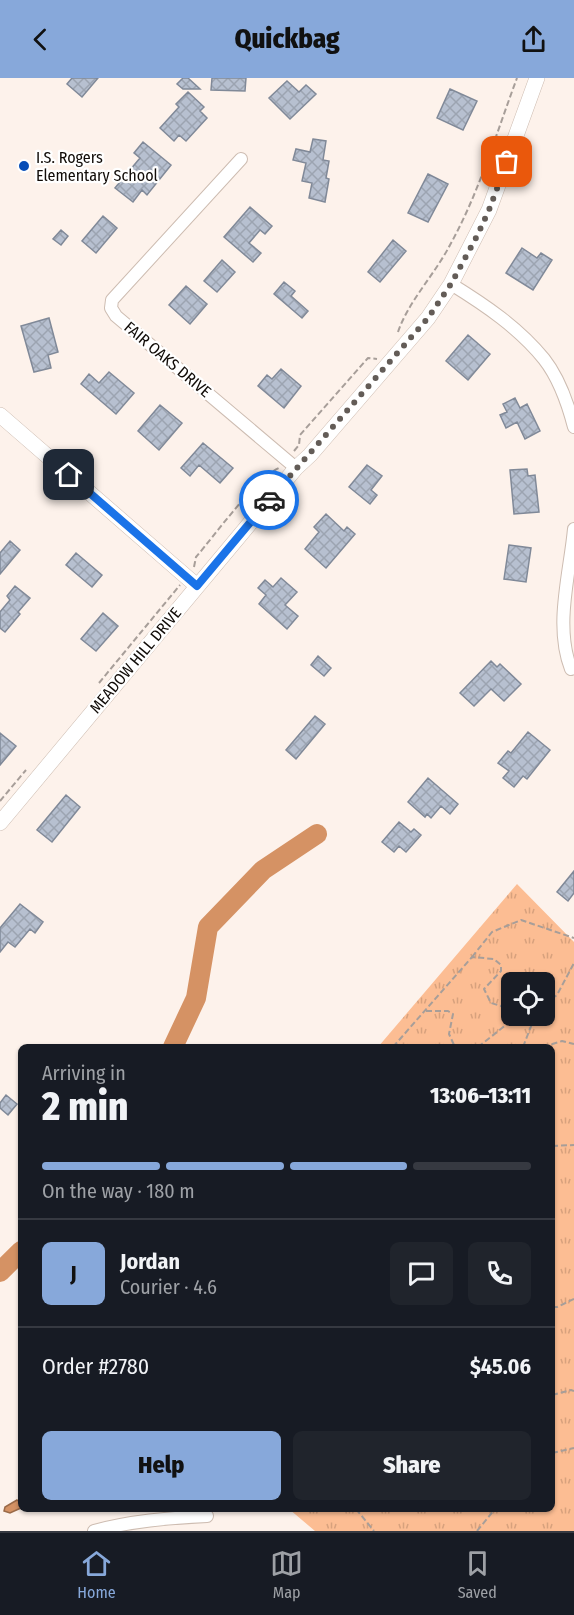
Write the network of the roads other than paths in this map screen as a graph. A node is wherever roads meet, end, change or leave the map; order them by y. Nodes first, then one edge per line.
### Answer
1 (537, 78) edge
2 (241, 159) dead end
3 (451, 284) junction
4 (0, 415) edge
5 (574, 427) edge
6 (291, 461) junction
7 (574, 529) edge
8 (189, 584) junction
9 (572, 669) dead end
10 (0, 823) edge
11 (207, 1516) dead end
12 (94, 1531) edge

1 - 3 street, MEADOW HILL DRIVE
2 - 6 street, FAIR OAKS DRIVE
3 - 5 street
3 - 6 street, MEADOW HILL DRIVE
4 - 8 street
6 - 8 street, MEADOW HILL DRIVE
7 - 9 street
8 - 10 street, MEADOW HILL DRIVE
11 - 12 street

